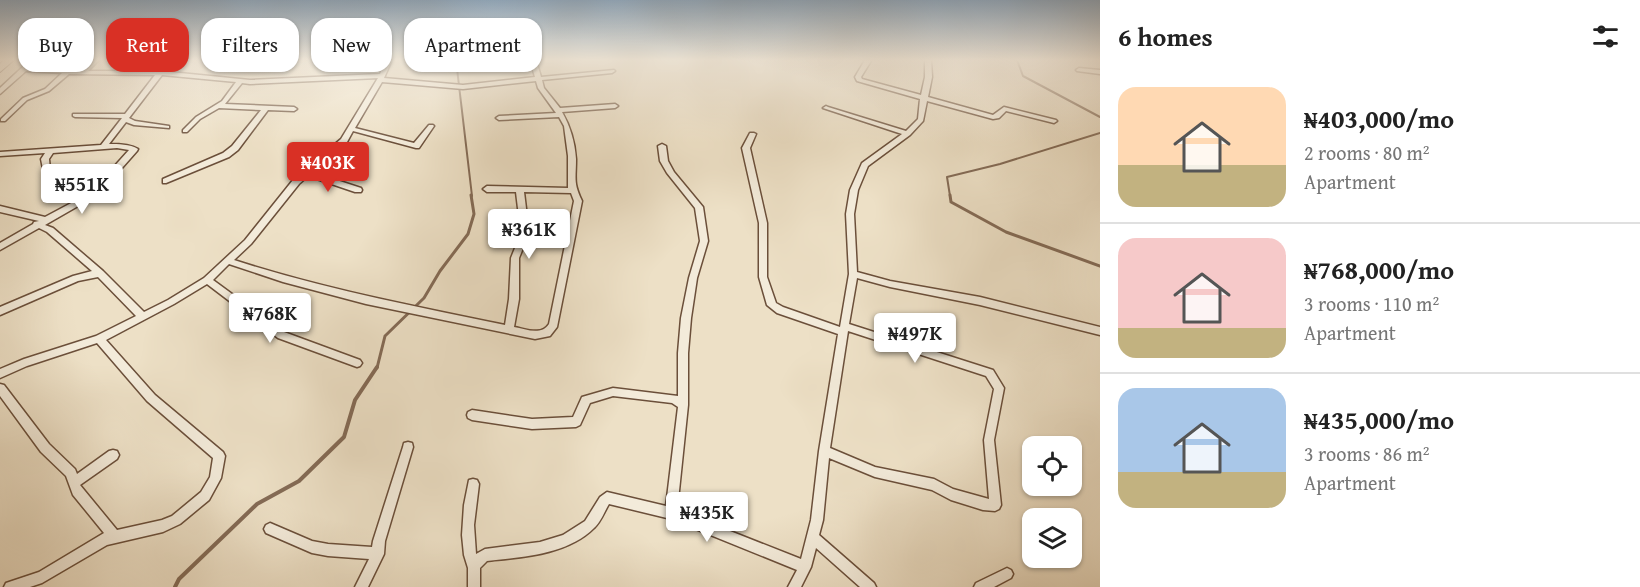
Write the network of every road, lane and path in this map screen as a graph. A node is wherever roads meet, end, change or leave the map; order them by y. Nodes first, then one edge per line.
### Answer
1 (50, 87) edge
2 (149, 87) edge
3 (235, 87) edge
4 (376, 87) edge
5 (542, 87) edge
6 (886, 87) edge
7 (928, 87) edge
8 (925, 98) junction
9 (219, 106) junction
10 (615, 106) dead end
11 (826, 108) dead end
12 (265, 109) junction
13 (294, 109) dead end
14 (560, 112) junction
15 (75, 115) dead end
16 (126, 117) junction
17 (499, 118) dead end
18 (3, 120) dead end
19 (1054, 121) dead end
20 (431, 126) dead end
21 (167, 127) dead end
22 (352, 129) junction
23 (185, 131) dead end
24 (752, 134) dead end
25 (908, 134) junction
26 (662, 146) dead end
27 (102, 148) junction
28 (51, 150) junction
29 (0, 154) edge
30 (307, 173) junction
31 (166, 181) dead end
32 (488, 189) dead end
33 (358, 190) dead end
34 (520, 190) junction
35 (574, 192) junction
36 (80, 202) junction
37 (0, 209) edge
38 (41, 222) junction
39 (0, 247) edge
40 (229, 261) junction
41 (100, 273) junction
42 (853, 274) junction
43 (207, 279) junction
44 (0, 311) edge
45 (143, 317) junction
46 (509, 329) junction
47 (843, 329) junction
48 (1100, 331) edge
49 (99, 339) junction
50 (357, 363) dead end
51 (0, 374) edge
52 (0, 388) edge
53 (683, 405) junction
54 (472, 415) dead end
55 (408, 447) dead end
56 (824, 451) junction
57 (113, 455) dead end
58 (74, 483) junction
59 (473, 484) dead end
60 (671, 513) junction
61 (270, 528) dead end
62 (114, 536) junction
63 (813, 537) junction
64 (378, 554) junction
65 (473, 565) junction
66 (805, 567) junction
67 (1007, 574) dead end
68 (10, 587) edge
69 (361, 587) edge
70 (474, 587) edge
71 (794, 587) edge
72 (870, 587) edge
73 (981, 587) edge

1 - 18 street
2 - 16 street
3 - 9 street
4 - 22 street
5 - 14 street
6 - 8 street
7 - 8 street
8 - 19 street
8 - 25 street
9 - 12 street
9 - 23 street
10 - 14 street
11 - 25 street
12 - 13 street
12 - 31 street
14 - 17 street
14 - 35 street
15 - 16 street
16 - 21 street
16 - 27 street
20 - 22 street
22 - 30 street
24 - 47 street
25 - 42 street
26 - 53 street
27 - 28 street
27 - 36 street
28 - 29 street
28 - 36 street
30 - 33 street
30 - 40 street
32 - 34 street
34 - 35 street
34 - 46 street
35 - 46 street
36 - 38 street
37 - 38 street
38 - 39 street
38 - 41 street
40 - 43 street
40 - 46 street
41 - 44 street
41 - 45 street
42 - 47 street
42 - 48 street
43 - 45 street
43 - 50 street
45 - 49 street
47 - 56 street
47 - 56 street
49 - 51 street
49 - 62 street
52 - 58 street
53 - 54 street
53 - 60 street
55 - 64 street
56 - 63 street
57 - 58 street
58 - 62 street
59 - 65 street
60 - 65 street
60 - 66 street
61 - 64 street
62 - 68 street
63 - 66 street
63 - 72 street
64 - 69 street
65 - 70 street
66 - 71 street
67 - 73 street

